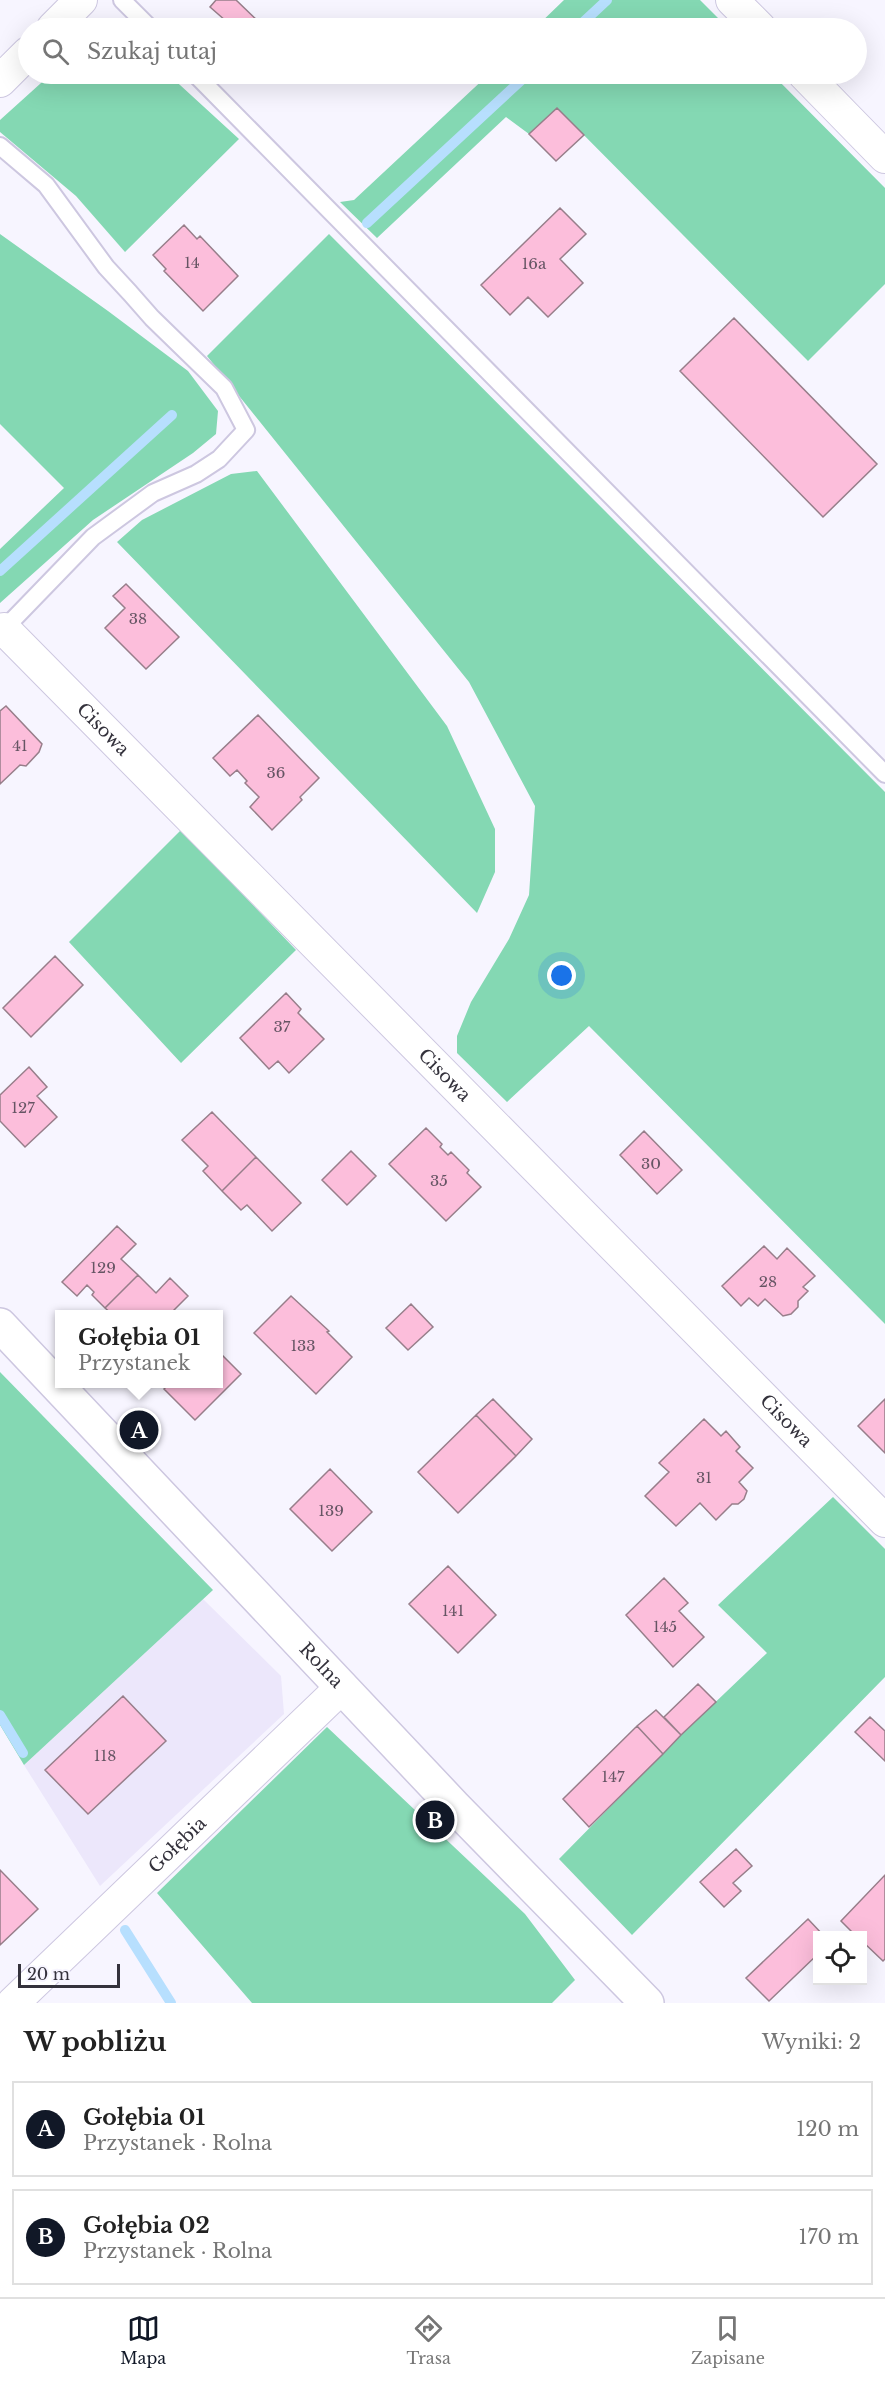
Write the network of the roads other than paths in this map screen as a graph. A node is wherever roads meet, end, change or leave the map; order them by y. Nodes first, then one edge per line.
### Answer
1 (81, 0) edge
2 (122, 0) edge
3 (732, 0) edge
4 (63, 18) edge
5 (140, 18) edge
6 (750, 18) edge
7 (18, 63) edge
8 (0, 81) edge
9 (205, 84) edge
10 (814, 84) edge
11 (0, 146) edge
12 (885, 157) edge
13 (4, 629) joint
14 (885, 774) edge
15 (0, 1325) edge
16 (55, 1383) edge
17 (60, 1388) edge
18 (885, 1521) edge
19 (342, 1687) junction
20 (13, 2003) edge
21 (646, 2003) edge

1 - 4 street
2 - 5 lane
3 - 6 street
7 - 8 street
9 - 14 lane
10 - 12 street
11 - 13 lane
13 - 18 street, Cisowa
15 - 16 street, Rolna
17 - 19 street, Rolna
19 - 20 street, Gołębia
19 - 21 street, Rolna

